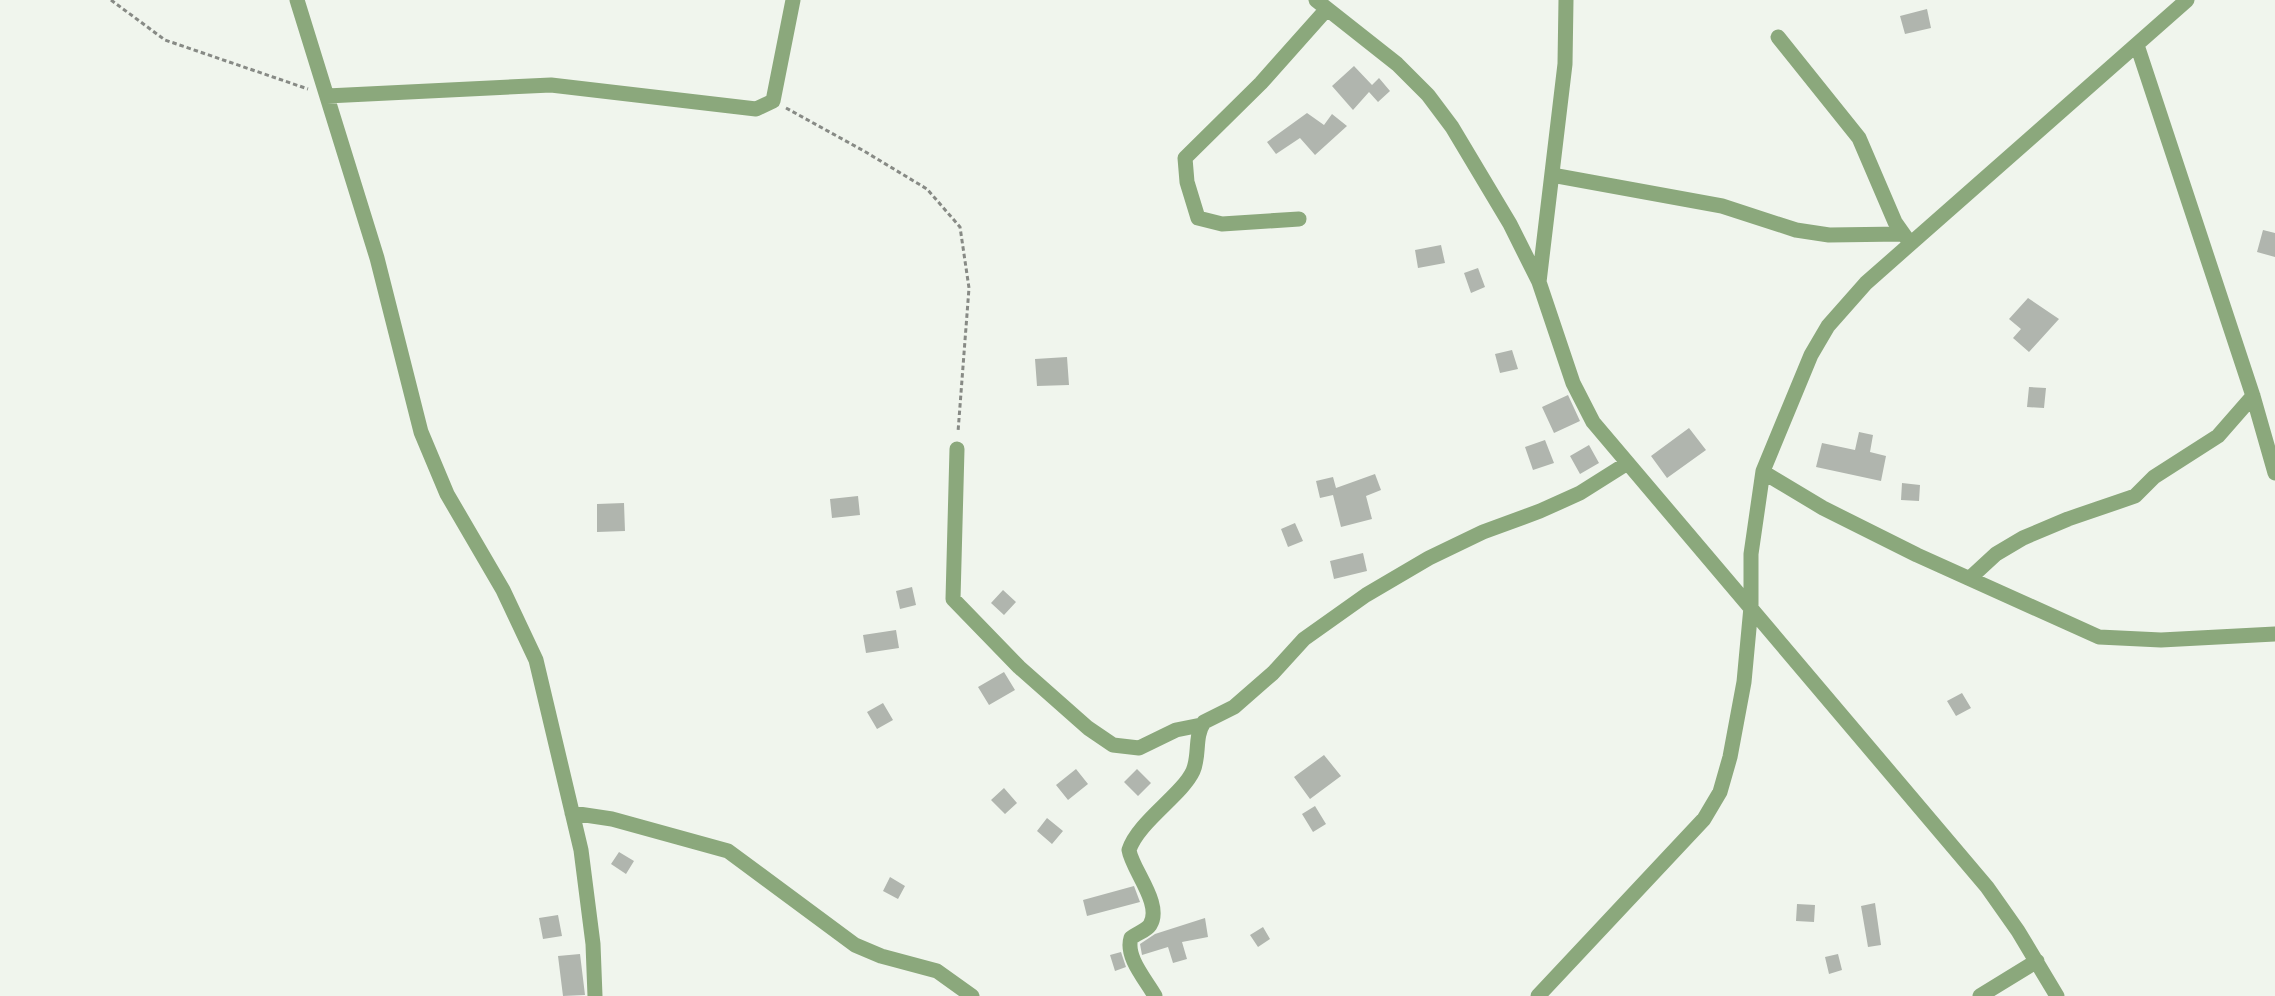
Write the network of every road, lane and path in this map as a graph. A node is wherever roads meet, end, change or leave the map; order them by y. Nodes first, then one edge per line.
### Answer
1 (111, 0) edge
2 (297, 0) edge
3 (793, 0) edge
4 (1566, 0) edge
5 (2187, 0) edge
6 (1321, 5) edge
7 (1778, 37) dead end
8 (2137, 45) junction
9 (327, 96) junction
10 (774, 102) junction
11 (1552, 175) junction
12 (1299, 219) dead end
13 (1907, 239) junction
14 (1539, 282) junction
15 (2253, 396) junction
16 (957, 449) joint
17 (1626, 464) junction
18 (1763, 472) junction
19 (2275, 473) edge
20 (1970, 578) junction
21 (1751, 607) junction
22 (2275, 633) edge
23 (1201, 725) junction
24 (572, 813) junction
25 (2037, 961) junction
26 (595, 996) edge
27 (972, 996) edge
28 (1155, 996) edge
29 (1538, 996) edge
30 (1980, 996) edge
31 (2057, 996) edge

1 - 9 path
2 - 9 street
3 - 10 street
4 - 11 street
5 - 8 street
6 - 12 street
6 - 14 street
7 - 13 street
8 - 13 street
8 - 15 street
9 - 10 street
9 - 24 street
10 - 16 path
11 - 13 street
11 - 14 street
13 - 18 street
14 - 17 street
15 - 19 street
15 - 20 street
16 - 23 street
17 - 21 street
17 - 23 street
18 - 20 street
18 - 21 street
20 - 22 street
21 - 25 street
21 - 29 street
23 - 28 street
24 - 26 street
24 - 27 street
25 - 30 street
25 - 31 street

